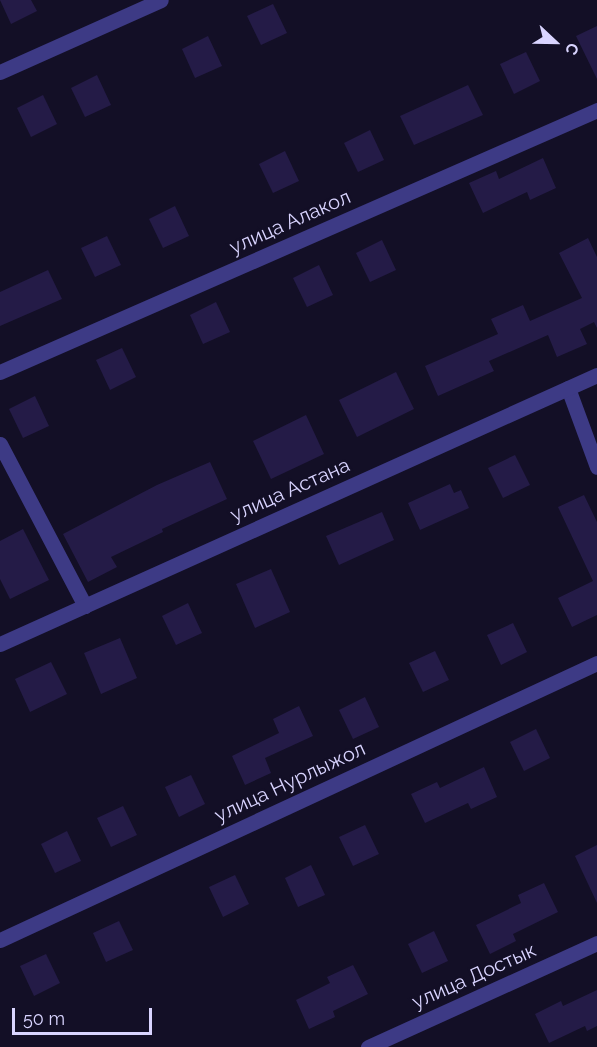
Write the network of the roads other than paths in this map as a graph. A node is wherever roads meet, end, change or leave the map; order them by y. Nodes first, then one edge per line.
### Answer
1 (161, 0) edge
2 (0, 72) edge
3 (597, 110) edge
4 (0, 372) edge
5 (597, 375) edge
6 (568, 388) junction
7 (0, 444) edge
8 (597, 467) edge
9 (86, 606) junction
10 (0, 644) edge
11 (597, 663) edge
12 (0, 940) edge
13 (597, 943) edge
14 (368, 1047) edge

1 - 2 street
3 - 4 street, улица Алакол
5 - 6 street, улица Астана
6 - 8 street
6 - 9 street, улица Астана
7 - 9 street
9 - 10 street, улица Астана
11 - 12 street, улица Нурлыжол
13 - 14 street, улица Достык

